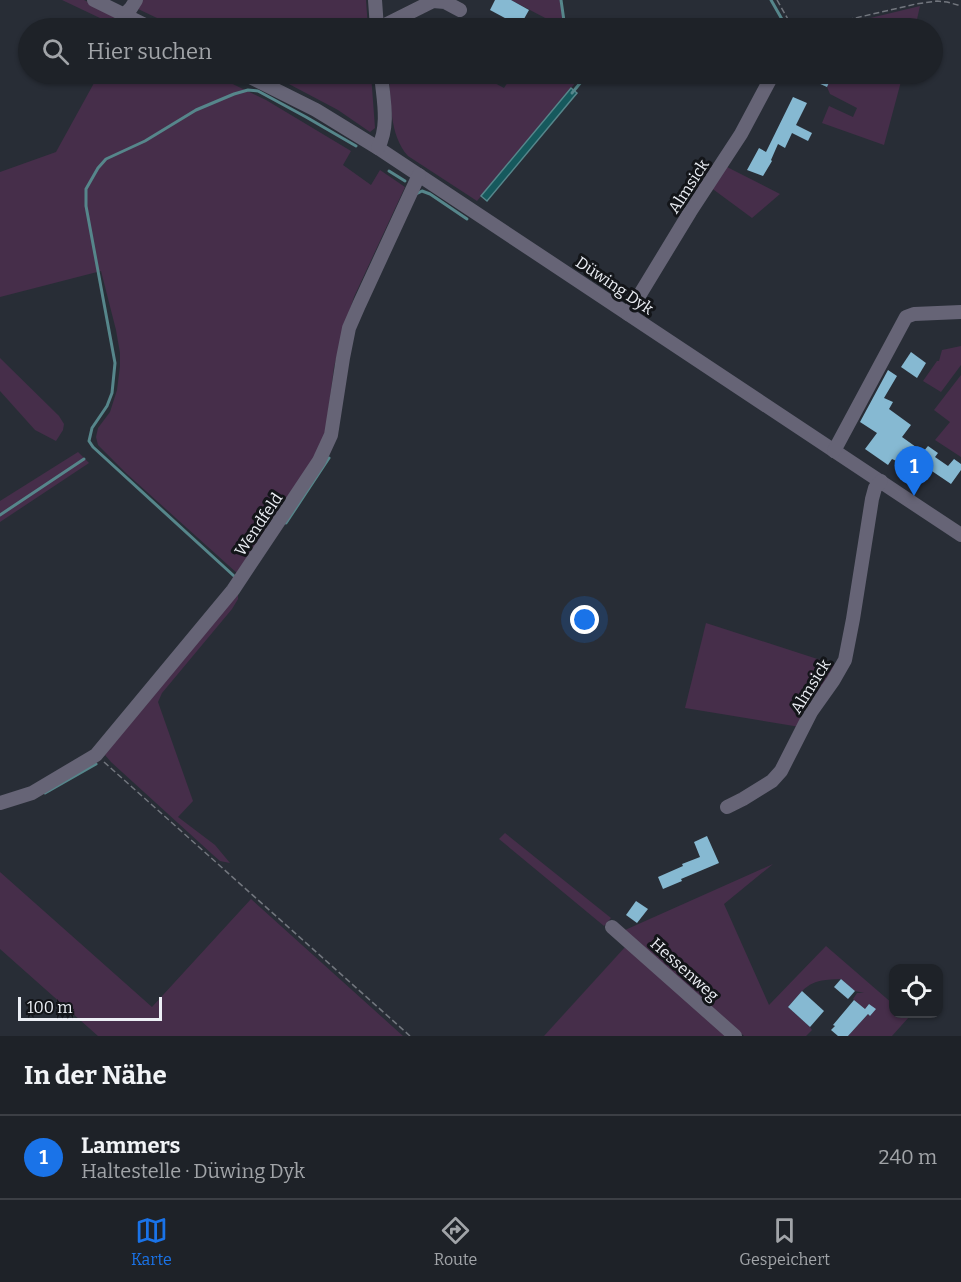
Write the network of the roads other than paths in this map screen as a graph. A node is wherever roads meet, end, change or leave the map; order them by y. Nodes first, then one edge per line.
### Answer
1 (94, 0) edge
2 (136, 0) edge
3 (375, 0) edge
4 (460, 10) dead end
5 (124, 15) junction
6 (130, 18) edge
7 (377, 18) edge
8 (399, 18) edge
9 (264, 84) edge
10 (382, 84) edge
11 (768, 84) edge
12 (378, 148) junction
13 (419, 175) junction
14 (961, 312) edge
15 (628, 314) junction
16 (834, 451) junction
17 (881, 482) junction
18 (961, 535) edge
19 (0, 803) edge
20 (727, 807) dead end
21 (612, 927) dead end
22 (735, 1036) edge

1 - 5 street
2 - 5 street
3 - 7 street
4 - 8 street
5 - 6 street
9 - 12 street, Düwing Dyk
10 - 12 street
11 - 15 street, Almsick
12 - 13 street, Düwing Dyk
13 - 15 street, Düwing Dyk
13 - 19 street, Wendfeld
14 - 16 street
15 - 16 street, Düwing Dyk
16 - 17 street, Düwing Dyk
17 - 18 street, Düwing Dyk
17 - 20 street, Almsick
21 - 22 street, Hessenweg

